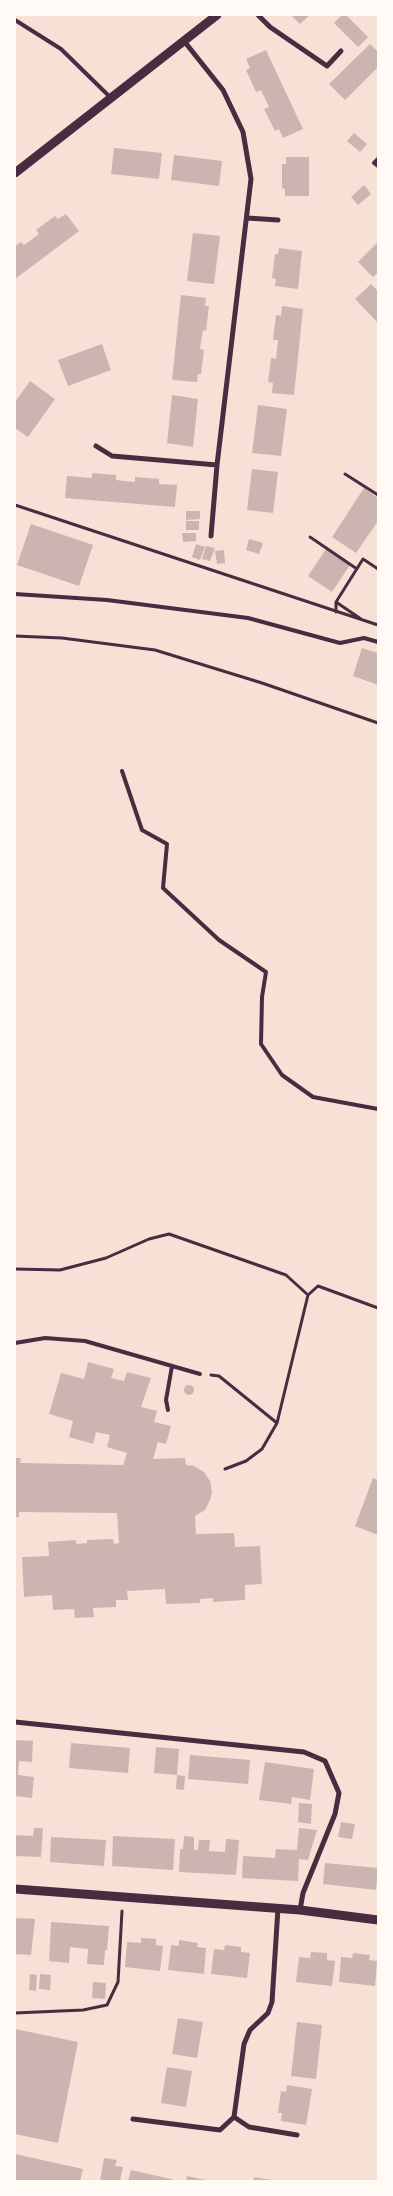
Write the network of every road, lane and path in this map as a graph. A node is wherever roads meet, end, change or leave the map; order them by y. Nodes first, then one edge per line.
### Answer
1 (218, 15) edge
2 (258, 15) edge
3 (15, 20) edge
4 (184, 41) junction
5 (341, 51) dead end
6 (110, 97) junction
7 (378, 159) edge
8 (378, 166) edge
9 (15, 173) edge
10 (247, 218) junction
11 (278, 220) dead end
12 (96, 446) dead end
13 (217, 466) junction
14 (345, 474) dead end
15 (378, 495) edge
16 (15, 505) edge
17 (211, 536) dead end
18 (310, 536) dead end
19 (357, 569) junction
20 (378, 569) edge
21 (15, 594) edge
22 (336, 602) junction
23 (336, 612) junction
24 (364, 621) junction
25 (378, 625) edge
26 (15, 636) edge
27 (378, 642) edge
28 (378, 723) edge
29 (122, 771) dead end
30 (378, 1109) edge
31 (15, 1269) edge
32 (308, 1295) junction
33 (378, 1308) edge
34 (15, 1343) edge
35 (172, 1366) junction
36 (200, 1374) joint
37 (168, 1410) dead end
38 (277, 1423) junction
39 (225, 1468) dead end
40 (15, 1722) edge
41 (15, 1889) edge
42 (122, 1897) junction
43 (278, 1908) junction
44 (300, 1910) junction
45 (378, 1920) edge
46 (15, 2014) edge
47 (234, 2117) junction
48 (133, 2118) dead end
49 (297, 2135) dead end

1 - 4 street
2 - 5 street
3 - 6 lane
4 - 6 street
4 - 10 street
6 - 9 street
7 - 8 lane
10 - 11 street
10 - 13 street
12 - 13 street
13 - 17 street
14 - 15 path
16 - 23 path
18 - 19 path
19 - 20 path
19 - 22 path
21 - 27 lane
22 - 23 path
22 - 24 path
23 - 24 path
24 - 25 path
26 - 28 path
29 - 30 lane
31 - 32 path
32 - 33 path
32 - 38 path
34 - 35 lane
35 - 36 lane
35 - 37 lane
36 - 38 path
38 - 39 path
40 - 44 street
41 - 42 street
42 - 43 street
42 - 46 path
43 - 44 street
43 - 47 street
44 - 45 street
47 - 48 street
47 - 49 street

